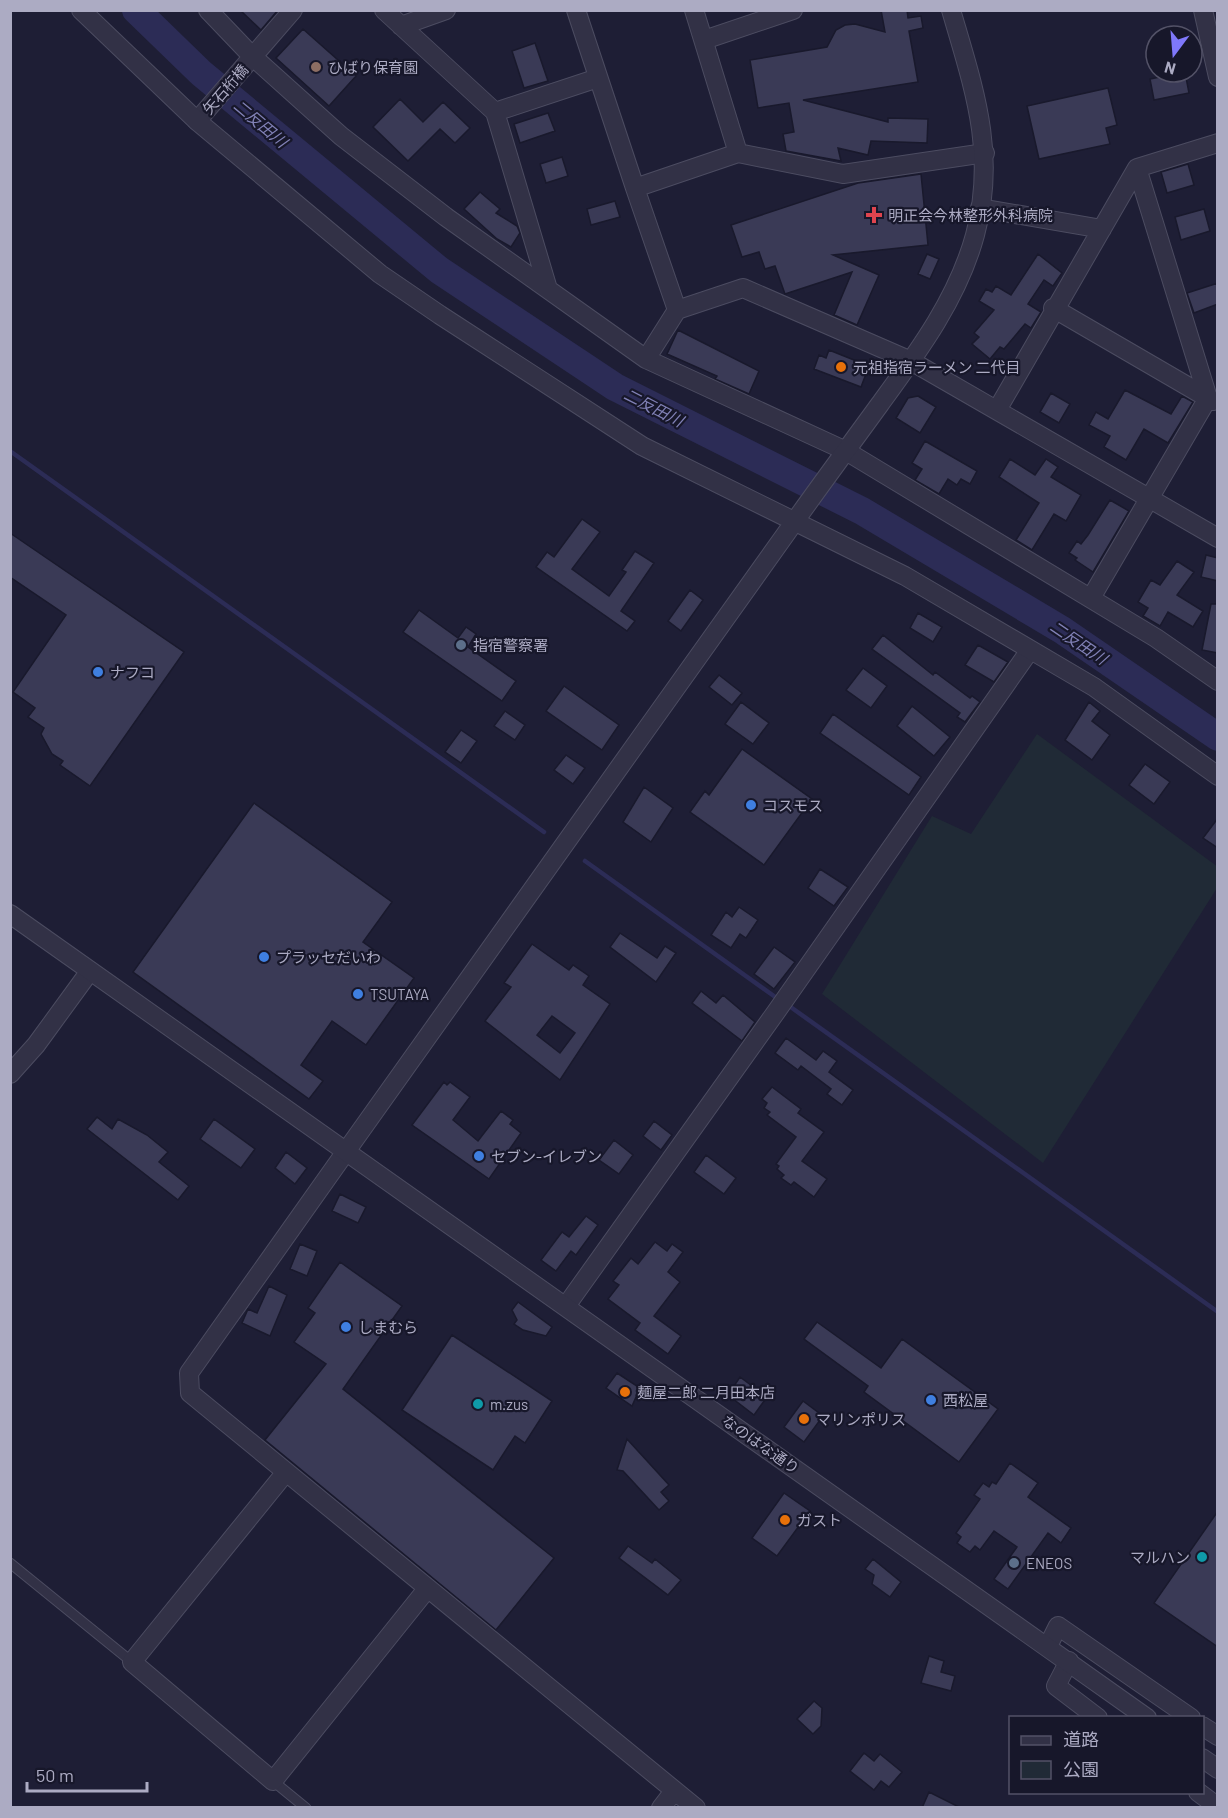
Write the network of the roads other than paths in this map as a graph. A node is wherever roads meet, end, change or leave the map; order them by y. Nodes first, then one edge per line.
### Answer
1 (81, 10) edge
2 (208, 10) edge
3 (293, 10) edge
4 (384, 10) edge
5 (447, 10) edge
6 (576, 10) edge
7 (694, 10) edge
8 (793, 10) edge
9 (951, 10) edge
10 (1203, 10) edge
11 (401, 26) junction
12 (704, 40) junction
13 (252, 56) junction
14 (1218, 77) edge
15 (598, 78) junction
16 (495, 112) junction
17 (197, 121) junction
18 (1218, 143) edge
19 (738, 153) junction
20 (985, 153) junction
21 (1137, 168) junction
22 (635, 188) junction
23 (980, 208) junction
24 (1102, 229) junction
25 (548, 289) junction
26 (1053, 308) junction
27 (676, 310) junction
28 (646, 359) junction
29 (911, 361) junction
30 (1213, 401) edge
31 (997, 410) junction
32 (841, 458) junction
33 (1149, 499) junction
34 (793, 522) junction
35 (1218, 538) edge
36 (1091, 598) junction
37 (1030, 650) junction
38 (1216, 678) edge
39 (1218, 776) edge
40 (11, 916) edge
41 (90, 971) junction
42 (10, 1074) edge
43 (347, 1150) junction
44 (566, 1306) junction
45 (286, 1472) junction
46 (10, 1563) edge
47 (427, 1589) junction
48 (1048, 1646) junction
49 (1069, 1661) junction
50 (132, 1662) junction
51 (1095, 1716) edge
52 (1144, 1716) edge
53 (1188, 1716) edge
54 (1204, 1727) edge
55 (1218, 1736) edge
56 (1204, 1759) edge
57 (1218, 1769) edge
58 (273, 1780) junction
59 (674, 1791) junction
60 (1201, 1794) edge
61 (1218, 1807) edge
62 (306, 1808) edge
63 (661, 1808) edge
64 (696, 1808) edge

1 - 17 street
2 - 13 street
3 - 13 street, 矢石桁橋
4 - 11 street
5 - 11 street
6 - 15 street
7 - 12 street
8 - 12 street
9 - 20 street
10 - 14 street
11 - 16 street
12 - 19 street
13 - 17 street, 矢石桁橋
13 - 25 street
15 - 16 street
15 - 22 street
16 - 25 street
17 - 34 street
18 - 21 street
19 - 20 street
19 - 22 street
20 - 23 street
21 - 24 street
21 - 30 street
22 - 27 street
23 - 24 street
23 - 29 street
24 - 26 street
25 - 28 street
26 - 30 street
26 - 31 street
27 - 28 street
27 - 29 street
28 - 32 street
29 - 31 street
29 - 32 street
30 - 33 street
31 - 33 street
32 - 34 street
32 - 36 street
33 - 35 street
33 - 36 street
34 - 37 street
34 - 43 street
36 - 38 street
37 - 39 street
37 - 44 street
40 - 41 street, なのはな通り
41 - 42 street
41 - 43 street, なのはな通り
43 - 44 street, なのはな通り
43 - 45 street
44 - 48 street, なのはな通り
45 - 47 street
45 - 50 street
46 - 50 lane
47 - 58 street
47 - 59 street
48 - 49 street, なのはな通り
48 - 53 street
49 - 51 street
49 - 52 street, なのはな通り
50 - 58 street
54 - 55 street
56 - 57 street
58 - 62 lane
59 - 63 street
59 - 64 street
60 - 61 street

